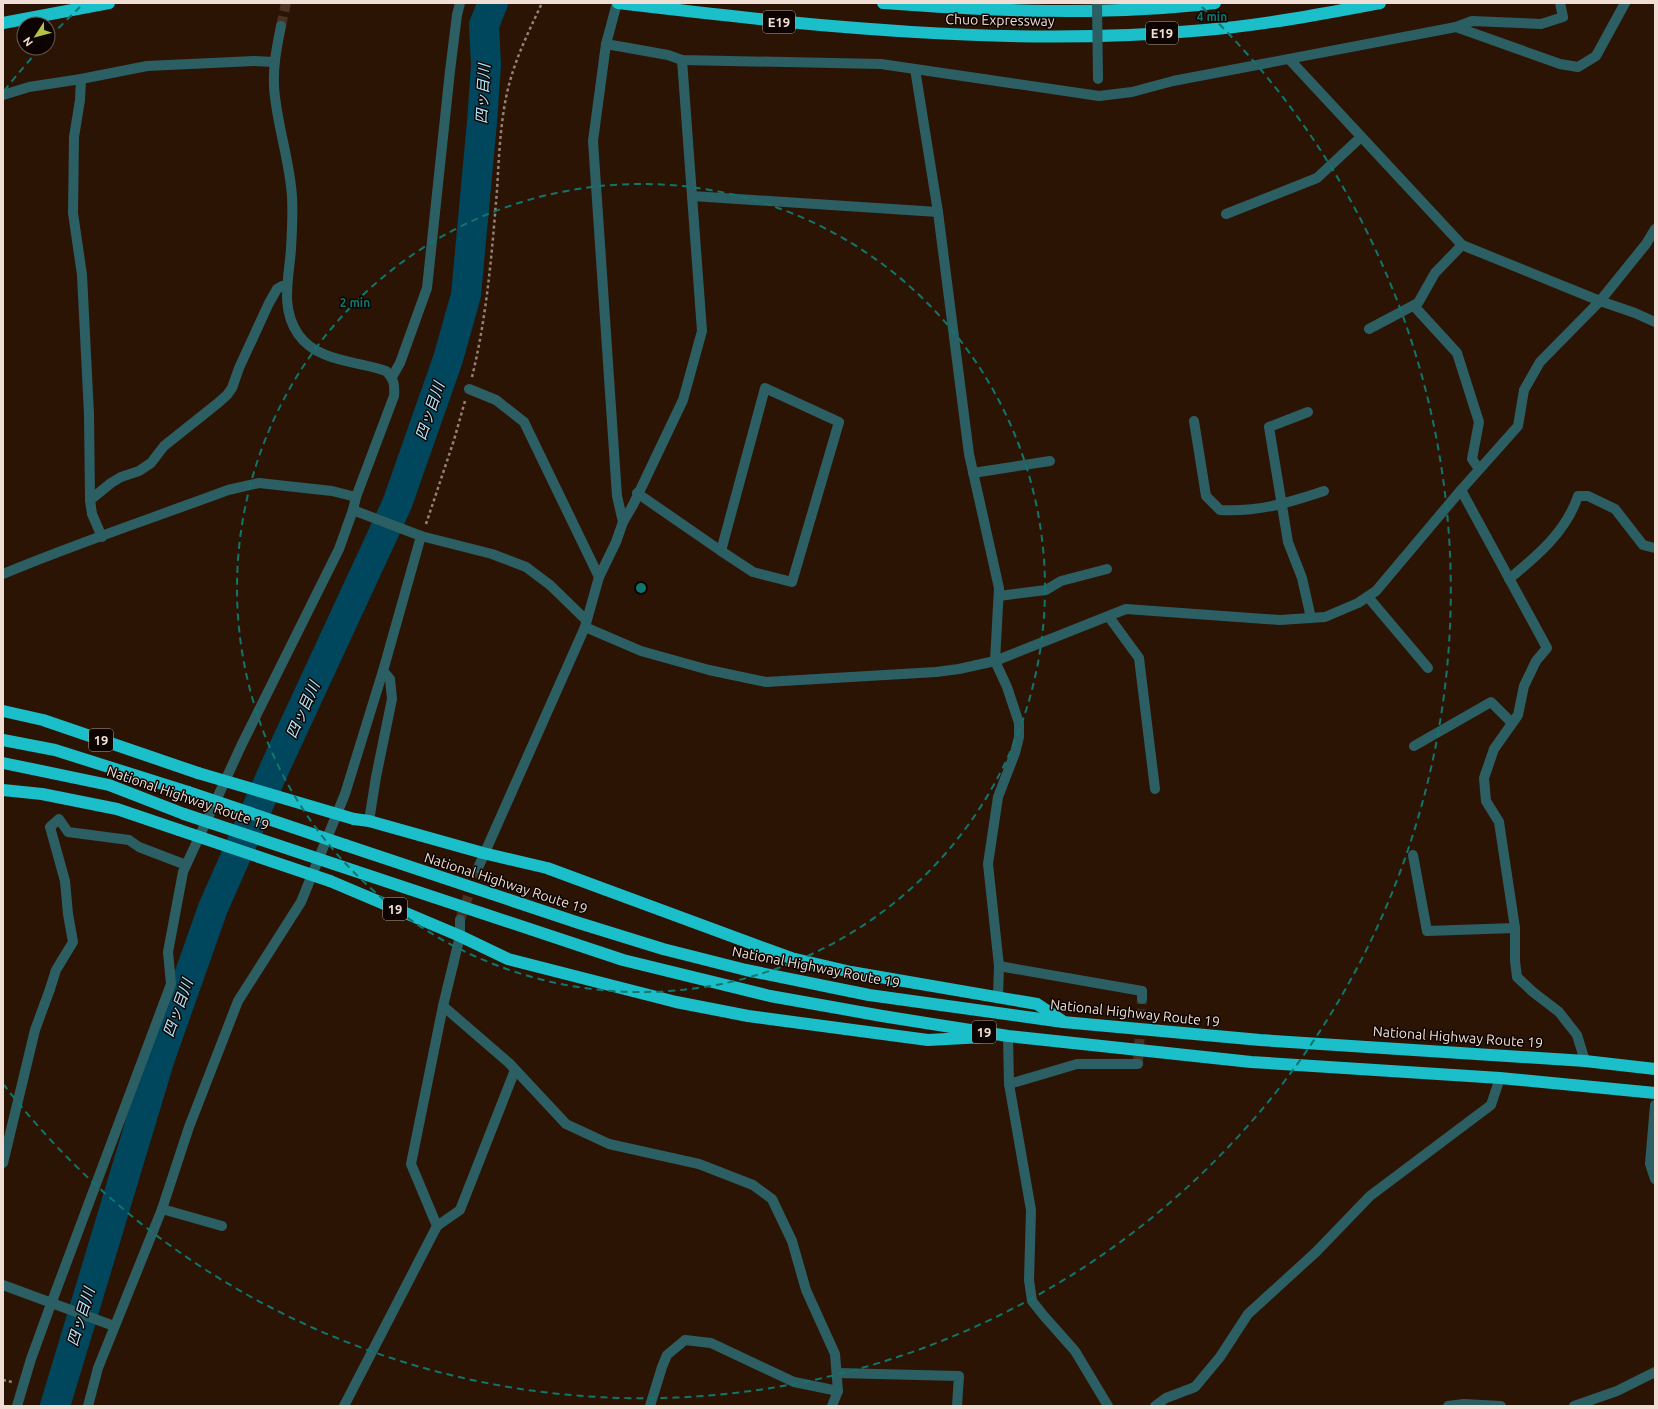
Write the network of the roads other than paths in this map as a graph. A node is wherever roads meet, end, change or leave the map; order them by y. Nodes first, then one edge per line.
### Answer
1 (109, 3) edge
2 (460, 3) edge
3 (617, 3) edge
4 (882, 3) edge
5 (1097, 3) edge
6 (1215, 3) edge
7 (1380, 3) edge
8 (1560, 3) edge
9 (1625, 3) edge
10 (3, 22) edge
11 (281, 26) tunnel mouth
12 (1456, 27) junction
13 (606, 44) junction
14 (682, 60) junction
15 (1289, 60) junction
16 (274, 62) junction
17 (915, 69) junction
18 (81, 79) junction
19 (3, 95) edge
20 (1099, 96) junction
21 (1361, 137) junction
22 (692, 196) junction
23 (938, 212) junction
24 (1226, 214) dead end
25 (1655, 229) edge
26 (1462, 245) junction
27 (286, 286) junction
28 (1600, 301) junction
29 (1414, 306) junction
30 (1655, 322) edge
31 (1369, 329) dead end
32 (392, 377) junction
33 (469, 389) road end
34 (1308, 412) dead end
35 (1194, 421) dead end
36 (1050, 461) dead end
37 (1479, 470) junction
38 (973, 473) junction
39 (1460, 490) junction
40 (1324, 492) dead end
41 (637, 493) junction
42 (356, 497) junction
43 (90, 500) junction
44 (1282, 505) junction
45 (353, 510) junction
46 (622, 522) junction
47 (418, 534) junction
48 (102, 537) junction
49 (1655, 548) edge
50 (721, 551) junction
51 (1107, 569) dead end
52 (3, 574) edge
53 (598, 577) junction
54 (1509, 579) junction
55 (999, 596) junction
56 (1368, 597) junction
57 (1109, 617) junction
58 (1311, 618) junction
59 (586, 623) junction
60 (995, 661) junction
61 (1428, 668) dead end
62 (383, 671) junction
63 (3, 711) edge
64 (1512, 723) junction
65 (3, 740) edge
66 (1414, 746) dead end
67 (3, 763) edge
68 (1156, 789) dead end
69 (3, 790) edge
70 (369, 821) junction
71 (483, 853) junction
72 (1413, 855) dead end
73 (186, 865) junction
74 (478, 868) tunnel mouth
75 (460, 920) tunnel mouth
76 (1515, 928) junction
77 (460, 936) junction
78 (999, 966) junction
79 (998, 997) junction
80 (1142, 1000) dead end
81 (443, 1006) junction
82 (1063, 1022) junction
83 (1008, 1036) junction
84 (1584, 1060) junction
85 (1138, 1064) dead end
86 (1655, 1069) edge
87 (515, 1070) junction
88 (1500, 1078) junction
89 (1009, 1084) junction
90 (1655, 1093) edge
91 (1655, 1105) edge
92 (3, 1163) edge
93 (1655, 1178) edge
94 (162, 1209) junction
95 (222, 1226) dead end
96 (437, 1226) junction
97 (3, 1284) edge
98 (51, 1304) junction
99 (114, 1326) junction
100 (1655, 1372) edge
101 (837, 1373) junction
102 (838, 1391) junction
103 (18, 1406) edge
104 (88, 1406) edge
105 (344, 1406) edge
106 (650, 1406) edge
107 (832, 1406) edge
108 (957, 1406) edge
109 (1108, 1406) edge
110 (1155, 1406) edge
111 (1448, 1406) edge
112 (1502, 1406) edge
113 (1574, 1406) edge

1 - 10 highway
2 - 32 street
3 - 7 highway, Chuo Expressway / E19
3 - 13 street
4 - 6 highway, Chuo Expressway / E19
5 - 20 street, bridge
8 - 12 street
9 - 12 street
11 - 16 street
12 - 15 street
13 - 14 street
13 - 46 street
14 - 17 street
14 - 22 street
15 - 20 street
15 - 21 street
16 - 18 street
16 - 27 street
17 - 20 street
17 - 23 street
18 - 19 street
18 - 43 street
21 - 24 street
21 - 26 street
22 - 23 street
22 - 41 street
23 - 38 street
25 - 28 street
26 - 28 street
26 - 29 street
27 - 32 street
27 - 43 street
28 - 30 street
28 - 37 street
29 - 31 street
29 - 37 street
32 - 42 street
33 - 53 street
34 - 44 street
35 - 44 street
36 - 38 street
37 - 39 street
38 - 55 street
39 - 54 street
39 - 56 street
40 - 44 street
41 - 46 street
41 - 50 street
42 - 45 street
42 - 48 street
43 - 48 street
44 - 58 street
45 - 47 street
45 - 73 street
46 - 53 street
47 - 59 street
47 - 62 street
48 - 52 street
49 - 54 street
50 - 50 street
51 - 55 street
53 - 59 street
54 - 64 street
55 - 60 street
56 - 58 street
56 - 61 street
57 - 58 street
57 - 60 street
57 - 68 street
59 - 60 street
59 - 71 street
60 - 78 street
62 - 70 street
62 - 94 street
63 - 70 highway, 19, bridge
64 - 66 street
64 - 76 street
65 - 82 highway, National Highway Route 19 / 19, bridge
67 - 83 highway, National Highway Route 19 / 19, bridge
69 - 77 highway, 19, bridge
70 - 71 highway, 19
71 - 74 street
71 - 79 highway, 19
72 - 76 street
73 - 92 street
73 - 98 street
75 - 77 street
76 - 84 street
77 - 81 street
77 - 83 highway, 19
78 - 79 street
78 - 80 street
79 - 82 highway, 19
81 - 87 street
81 - 96 street
82 - 84 highway, National Highway Route 19 / 19
83 - 88 highway, National Highway Route 19 / 19
83 - 89 street
84 - 86 highway, National Highway Route 19 / 19
85 - 89 street
87 - 96 street
87 - 101 street
88 - 90 highway, National Highway Route 19 / 19
88 - 110 street
89 - 109 street
91 - 93 street
94 - 95 street
94 - 99 street
96 - 105 street
97 - 98 street
98 - 99 street
98 - 103 street
99 - 104 street
100 - 113 street
101 - 102 street
101 - 108 street
102 - 106 street
102 - 107 street
111 - 112 street

